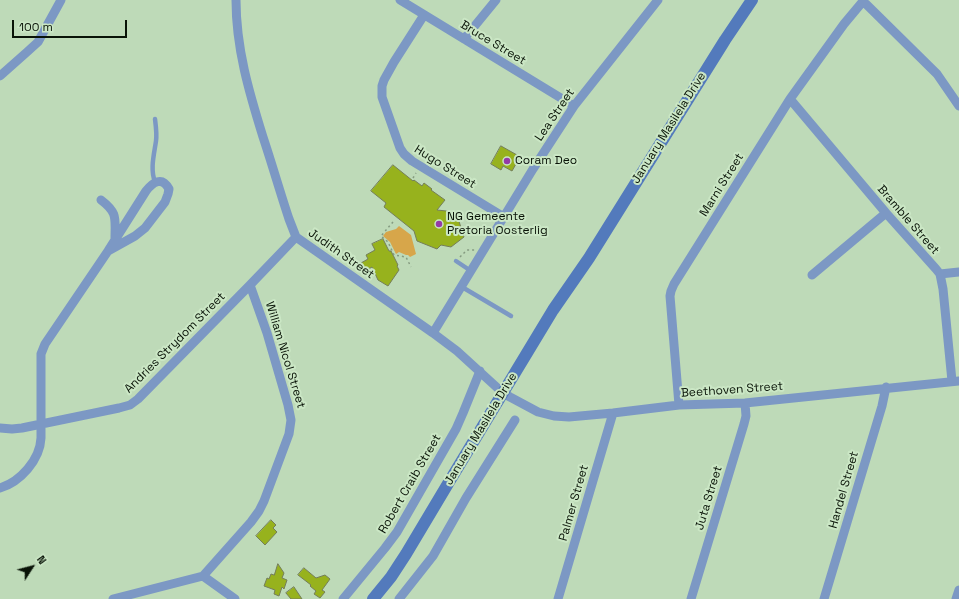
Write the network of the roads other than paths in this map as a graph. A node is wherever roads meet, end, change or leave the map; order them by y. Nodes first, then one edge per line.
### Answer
1 (61, 0) edge
2 (236, 0) edge
3 (400, 0) edge
4 (496, 0) edge
5 (658, 0) edge
6 (752, 0) edge
7 (863, 0) edge
8 (424, 15) junction
9 (464, 39) junction
10 (0, 76) edge
11 (790, 98) junction
12 (574, 106) junction
13 (959, 106) edge
14 (155, 119) dead end
15 (155, 182) junction
16 (101, 200) dead end
17 (886, 213) junction
18 (504, 217) junction
19 (296, 237) junction
20 (115, 240) junction
21 (108, 251) junction
22 (456, 262) road end
23 (471, 272) junction
24 (959, 272) edge
25 (940, 274) junction
26 (812, 275) dead end
27 (250, 285) junction
28 (462, 286) junction
29 (511, 316) dead end
30 (433, 333) junction
31 (480, 371) junction
32 (956, 381) edge
33 (886, 388) junction
34 (506, 395) junction
35 (745, 402) junction
36 (679, 405) junction
37 (613, 413) junction
38 (515, 420) dead end
39 (41, 424) junction
40 (0, 428) edge
41 (0, 488) edge
42 (203, 576) junction
43 (959, 590) edge
44 (113, 599) edge
45 (235, 599) edge
46 (343, 599) edge
47 (373, 599) edge
48 (381, 599) edge
49 (399, 599) edge
50 (558, 599) edge
51 (691, 599) edge
52 (824, 599) edge
53 (956, 599) edge

1 - 10 street
2 - 19 street, Judith Street
3 - 8 street, Bruce Street
4 - 9 street
5 - 12 street, Lea Street
6 - 34 main road, January Masilela Drive
7 - 11 street, Marni Street
7 - 13 street
8 - 9 street, Bruce Street
8 - 18 street, Hugo Street
9 - 12 street, Bruce Street
11 - 17 street, Bramble Street
11 - 36 street, Marni Street
12 - 18 street, Lea Street
14 - 15 lane
15 - 20 street
15 - 21 street
16 - 20 street
17 - 25 street, Bramble Street
17 - 26 street
18 - 23 street, Lea Street
19 - 27 street, Andries Strydom Street
19 - 30 street, Judith Street
20 - 21 street
21 - 39 street
22 - 23 lane
23 - 28 street, Lea Street
24 - 25 street
25 - 32 street
27 - 39 street, Andries Strydom Street
27 - 42 street, William Nicol Street
28 - 29 lane
28 - 30 street, Lea Street
30 - 31 street, Judith Street
31 - 34 street, Judith Street
31 - 46 street, Robert Craib Street
32 - 33 street, Beethoven Street
33 - 35 street, Beethoven Street
33 - 52 street, Handel Street
34 - 37 street, Beethoven Street
34 - 47 main road, January Masilela Drive
34 - 48 main road, January Masilela Drive
35 - 36 street, Beethoven Street
35 - 51 street, Juta Street
36 - 37 street, Beethoven Street
37 - 50 street, Palmer Street
38 - 49 street
39 - 40 street, Andries Strydom Street
39 - 41 street
42 - 44 street
42 - 45 street
43 - 53 street

